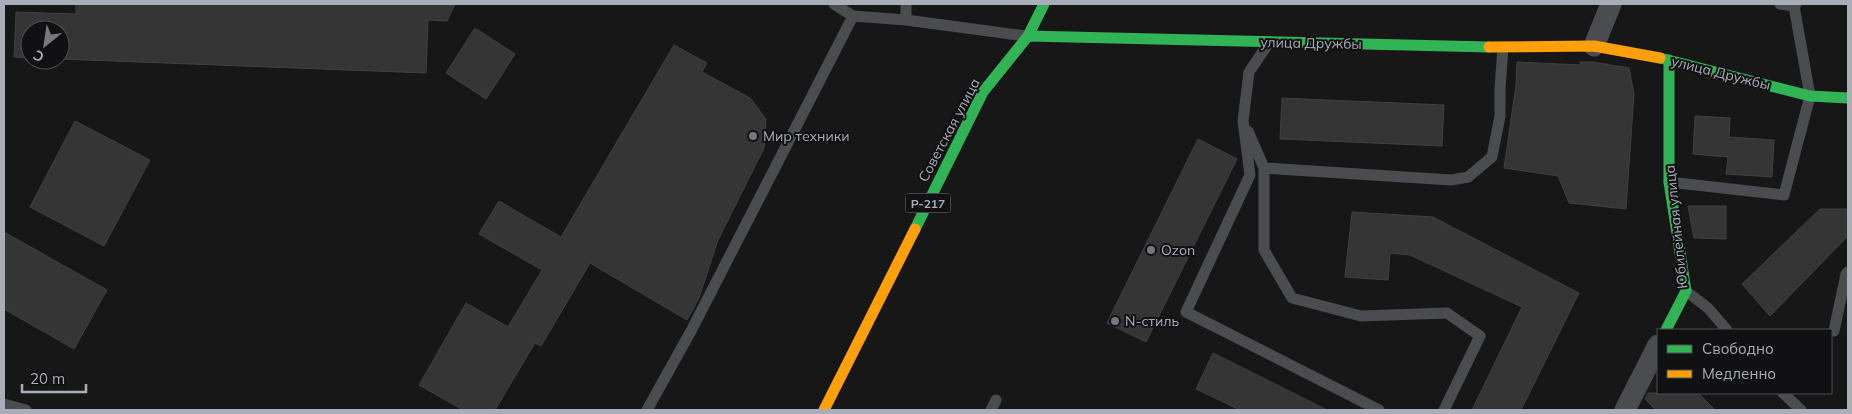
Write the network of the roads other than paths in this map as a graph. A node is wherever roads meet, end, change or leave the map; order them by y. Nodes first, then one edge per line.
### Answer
1 (834, 4) edge
2 (906, 4) edge
3 (1044, 4) edge
4 (1611, 4) edge
5 (1780, 4) edge
6 (1795, 5) edge
7 (853, 16) junction
8 (906, 20) junction
9 (1028, 36) junction
10 (1268, 42) junction
11 (1594, 46) junction
12 (1503, 47) junction
13 (1669, 60) junction
14 (1810, 96) junction
15 (1848, 98) edge
16 (1243, 121) junction
17 (1264, 168) junction
18 (1669, 182) junction
19 (1848, 272) edge
20 (1686, 291) junction
21 (1667, 329) edge
22 (1726, 329) edge
23 (1834, 331) dead end
24 (1657, 347) edge
25 (1783, 394) edge
26 (4, 404) edge
27 (26, 410) edge
28 (647, 410) edge
29 (824, 410) edge
30 (1380, 410) edge
31 (1444, 410) edge
32 (1625, 410) edge
33 (1801, 410) edge

1 - 7 lane
2 - 8 lane
3 - 9 main road, Советская улица / Р-217
4 - 11 street
5 - 6 lane
6 - 14 lane
7 - 8 lane
7 - 28 lane
8 - 9 lane
9 - 10 main road, улица Дружбы
9 - 29 main road, Советская улица / Р-217
10 - 12 main road, улица Дружбы
10 - 16 lane
11 - 12 main road, улица Дружбы
11 - 13 main road, улица Дружбы
12 - 17 lane
13 - 14 main road, улица Дружбы
13 - 18 main road, Юбилейная улица
14 - 15 main road, улица Дружбы
14 - 18 lane
16 - 17 lane
16 - 30 lane
17 - 31 lane
18 - 20 main road, Юбилейная улица
19 - 23 lane
20 - 21 main road, Юбилейная улица
20 - 22 lane
24 - 32 street
25 - 33 lane
26 - 27 lane

